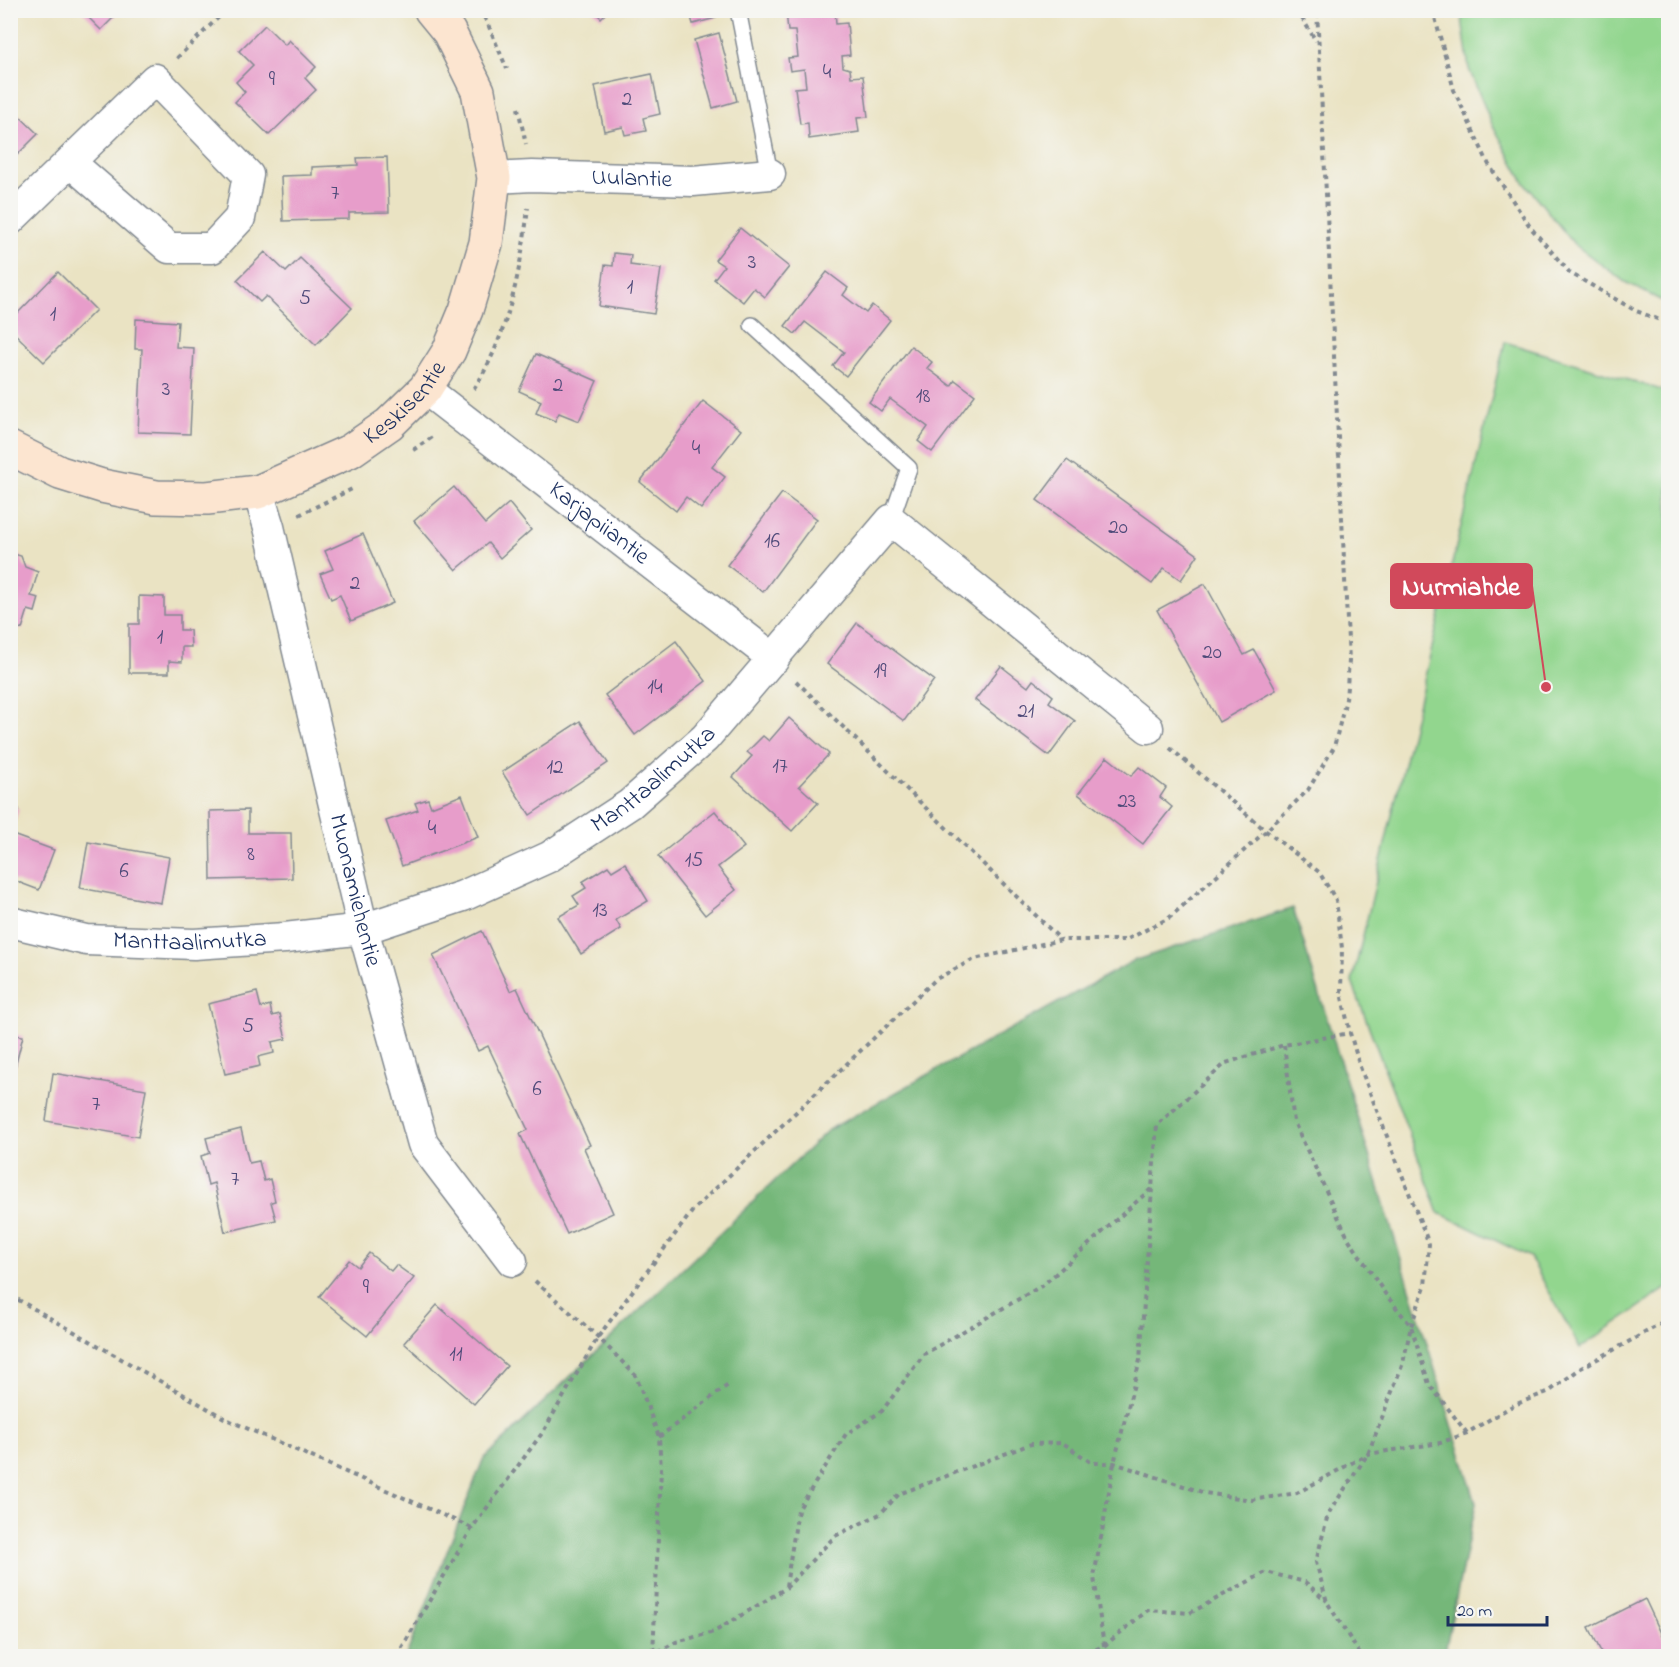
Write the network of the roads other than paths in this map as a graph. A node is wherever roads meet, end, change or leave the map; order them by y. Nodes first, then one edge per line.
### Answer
1 (431, 10) edge
2 (738, 10) edge
3 (71, 163) junction
4 (770, 174) joint
5 (494, 178) junction
6 (10, 220) edge
7 (752, 325) dead end
8 (425, 389) junction
9 (11, 448) edge
10 (258, 492) junction
11 (891, 520) junction
12 (774, 659) junction
13 (1148, 728) road end
14 (10, 922) edge
15 (363, 929) junction
16 (512, 1261) road end

1 - 5 street, Keskisentie
2 - 4 lane
3 - 3 street
3 - 6 street
4 - 5 street, Uulantie
5 - 8 street, Keskisentie
7 - 11 lane
8 - 10 street, Keskisentie
8 - 12 street, Karjapiiantie
9 - 10 street, Keskisentie
10 - 15 street, Muonamiehentie
11 - 12 street, Manttaalimutka
11 - 13 street
12 - 15 street, Manttaalimutka
14 - 15 street, Manttaalimutka
15 - 16 street, Muonamiehentie

